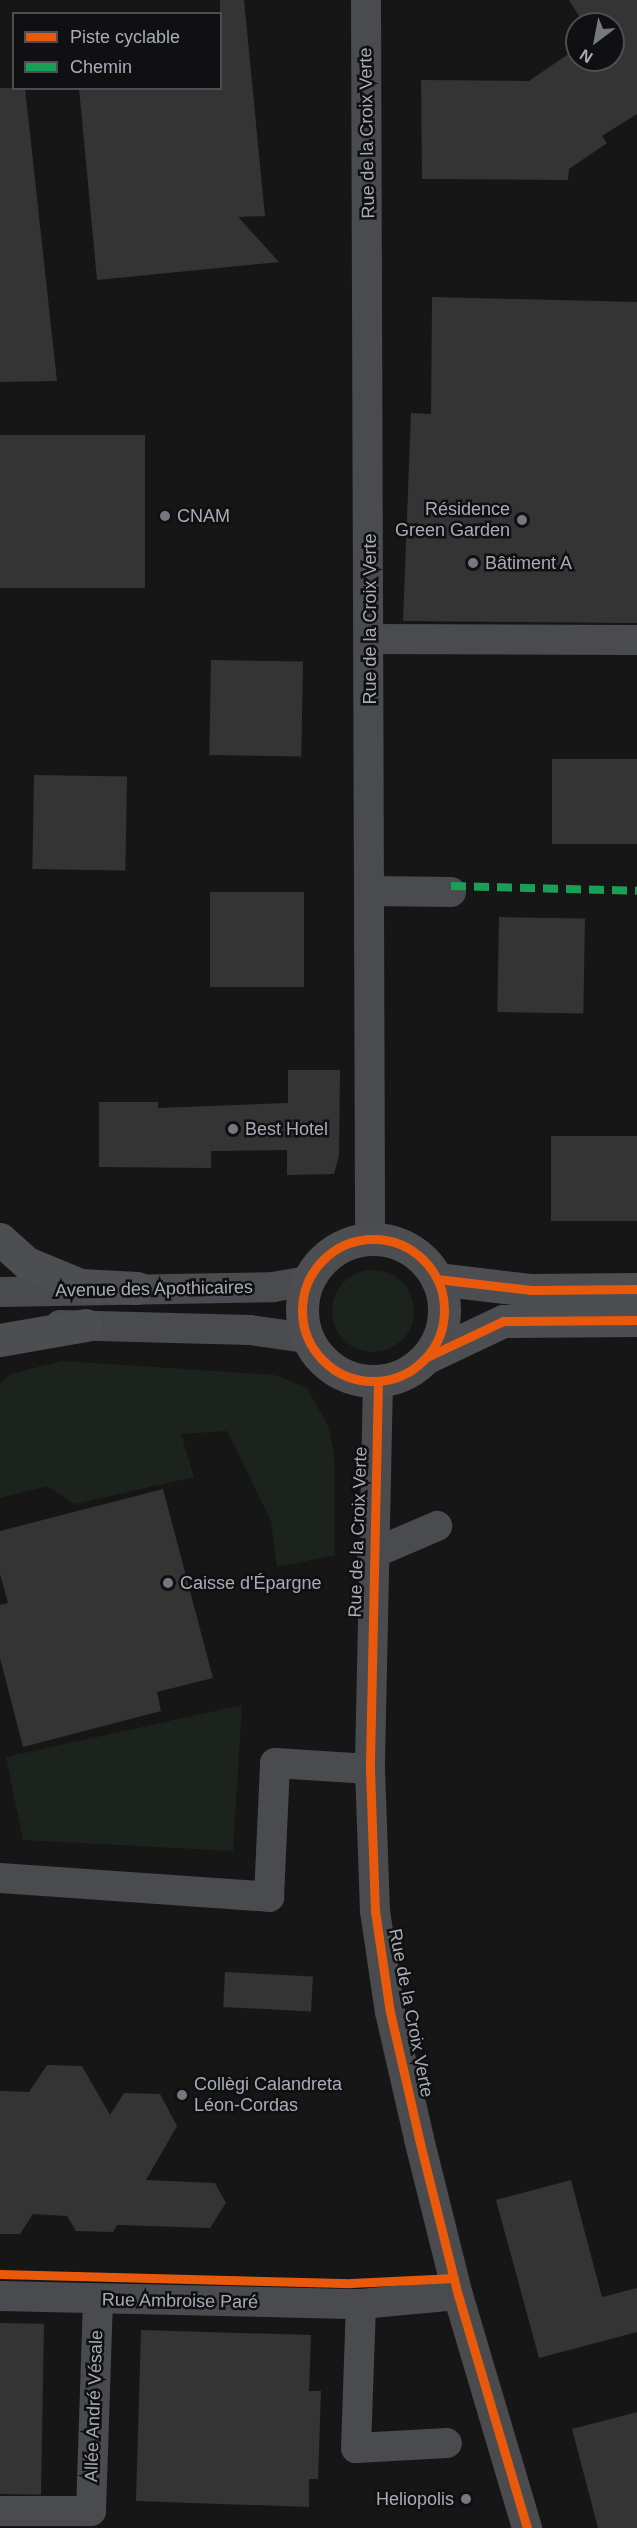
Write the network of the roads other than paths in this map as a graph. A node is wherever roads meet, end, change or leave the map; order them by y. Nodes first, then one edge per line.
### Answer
1 (366, 0) edge
2 (371, 639) junction
3 (637, 640) edge
4 (370, 891) junction
5 (451, 892) dead end
6 (370, 1238) junction
7 (0, 1239) edge
8 (437, 1279) junction
9 (307, 1281) junction
10 (136, 1288) junction
11 (637, 1289) edge
12 (0, 1292) edge
13 (637, 1320) edge
14 (86, 1325) junction
15 (0, 1326) edge
16 (307, 1338) junction
17 (0, 1340) edge
18 (427, 1357) junction
19 (378, 1381) junction
20 (437, 1526) dead end
21 (372, 1554) junction
22 (370, 1769) junction
23 (0, 1878) edge
24 (458, 2295) junction
25 (0, 2296) edge
26 (98, 2300) junction
27 (361, 2304) junction
28 (447, 2443) dead end
29 (0, 2511) edge
30 (527, 2528) edge

1 - 2 street, Rue de la Croix Verte
2 - 3 street
2 - 4 street, Rue de la Croix Verte
4 - 5 street
4 - 6 street, Rue de la Croix Verte
6 - 8 main road
6 - 9 main road
7 - 10 main road
8 - 11 main road
8 - 18 main road
9 - 10 street, Avenue des Apothicaires
9 - 16 main road
10 - 12 street, Avenue des Apothicaires
13 - 18 main road
14 - 15 street, Avenue des Apothicaires
14 - 16 street, Avenue des Apothicaires
14 - 17 main road
16 - 19 main road
18 - 19 main road
19 - 21 street, Rue de la Croix Verte
20 - 21 street
21 - 22 street, Rue de la Croix Verte
22 - 23 street
22 - 24 street, Rue de la Croix Verte
24 - 27 street, Rue Ambroise Paré
24 - 30 street, Rue de la Croix Verte
25 - 26 street, Rue Ambroise Paré
26 - 27 street, Rue Ambroise Paré
26 - 29 street, Allée André Vésale
27 - 28 street

